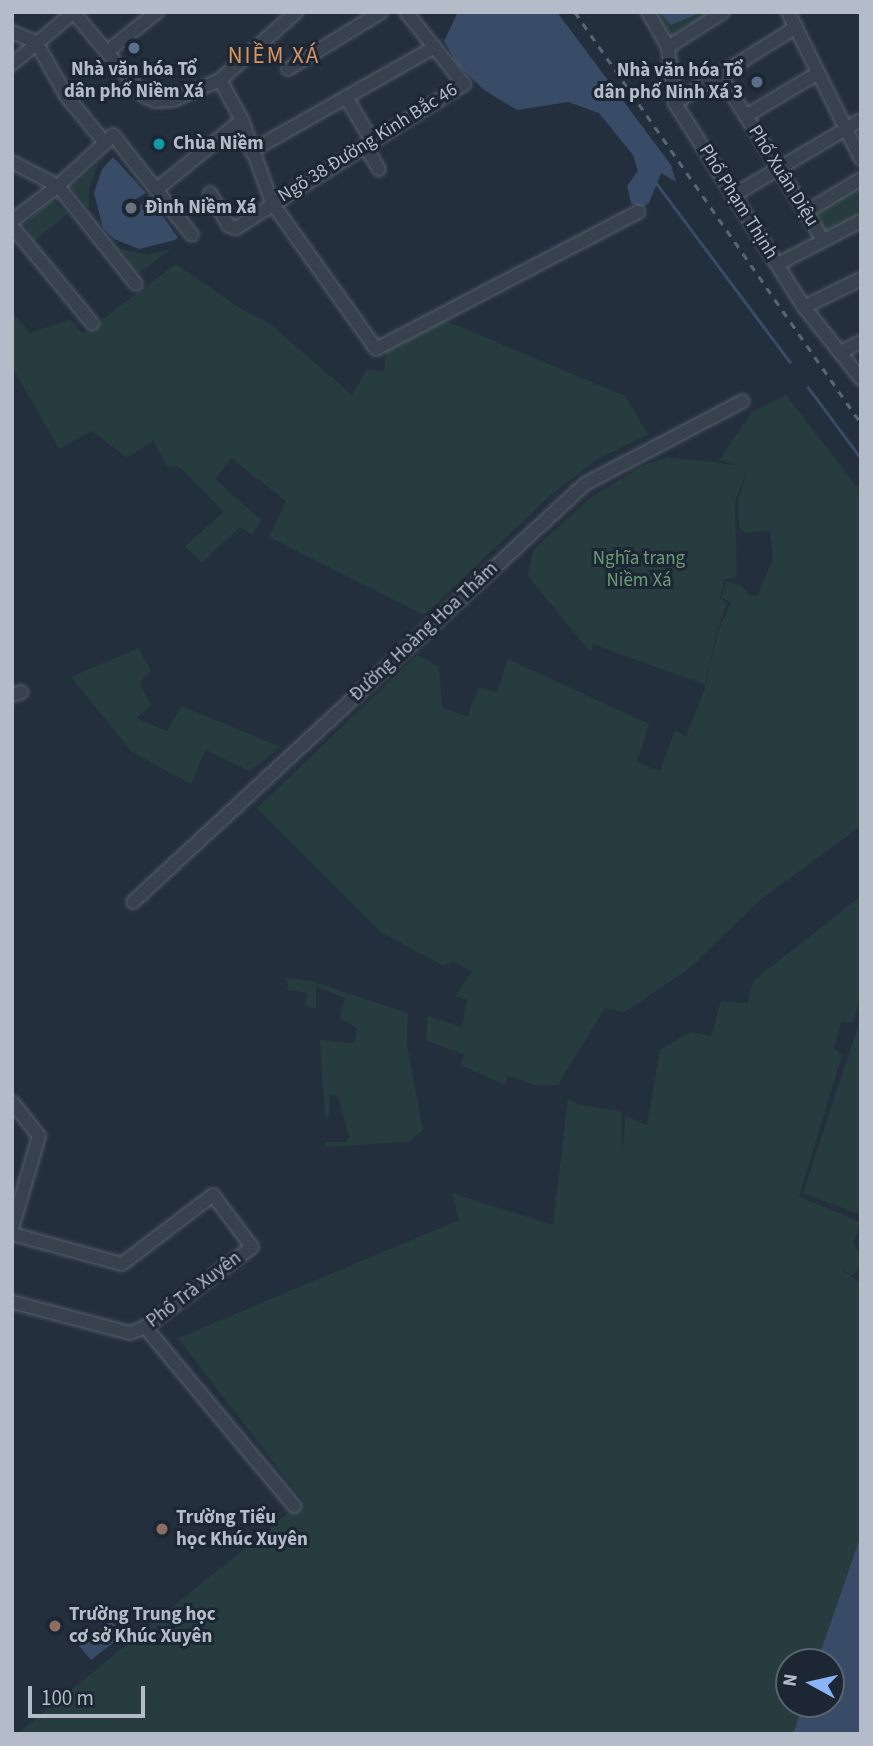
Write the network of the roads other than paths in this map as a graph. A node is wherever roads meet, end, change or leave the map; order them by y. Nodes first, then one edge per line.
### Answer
1 (157, 12) edge
2 (296, 12) edge
3 (381, 12) edge
4 (406, 12) edge
5 (648, 12) edge
6 (723, 12) edge
7 (788, 12) edge
8 (74, 13) edge
9 (796, 27) junction
10 (12, 32) edge
11 (36, 42) junction
12 (435, 47) junction
13 (668, 47) junction
14 (108, 51) junction
15 (12, 64) edge
16 (288, 69) dead end
17 (818, 74) junction
18 (721, 76) junction
19 (220, 80) junction
20 (346, 97) junction
21 (675, 103) junction
22 (746, 116) junction
23 (242, 120) junction
24 (861, 120) edge
25 (844, 128) junction
26 (105, 143) junction
27 (368, 143) junction
28 (251, 150) junction
29 (861, 159) edge
30 (12, 162) edge
31 (779, 168) junction
32 (379, 169) dead end
33 (861, 178) edge
34 (58, 186) junction
35 (157, 189) junction
36 (210, 193) dead end
37 (734, 195) junction
38 (272, 203) junction
39 (639, 212) dead end
40 (806, 212) junction
41 (861, 220) edge
42 (12, 224) edge
43 (192, 235) dead end
44 (823, 240) junction
45 (778, 264) junction
46 (861, 279) edge
47 (136, 285) dead end
48 (804, 307) junction
49 (92, 323) dead end
50 (861, 342) edge
51 (841, 352) junction
52 (861, 379) edge
53 (743, 401) dead end
54 (133, 902) dead end
55 (12, 1102) edge
56 (12, 1229) edge
57 (12, 1234) edge
58 (12, 1302) edge
59 (145, 1327) junction
60 (294, 1506) dead end

1 - 14 street
2 - 19 street
3 - 16 street
4 - 12 street
5 - 13 street, Phố Phạm Thịnh
6 - 13 street
7 - 9 street
8 - 11 street
8 - 14 street
9 - 17 street
9 - 18 street
10 - 11 street
11 - 15 street
11 - 26 street
12 - 20 street
12 - 27 street, Ngõ 38 Đường Kinh Bắc 46
13 - 21 street, Phố Phạm Thịnh
14 - 19 street
17 - 22 street
17 - 25 street
18 - 21 street
18 - 22 street, Phố Xuân Diệu
19 - 23 street
20 - 27 street
20 - 28 street
21 - 37 street, Phố Phạm Thịnh
22 - 31 street, Phố Xuân Diệu
23 - 28 street
23 - 35 street
24 - 25 street
25 - 29 street
25 - 31 street
26 - 34 street
26 - 35 street
27 - 32 street
27 - 38 street, Ngõ 38 Đường Kinh Bắc 46
28 - 38 street
30 - 34 street
31 - 37 street
31 - 40 street, Phố Xuân Diệu
33 - 40 street
34 - 42 street
34 - 47 street
35 - 43 street
36 - 38 street, Ngõ 38 Đường Kinh Bắc 46
37 - 45 street, Phố Phạm Thịnh
38 - 39 street
40 - 44 street, Phố Xuân Diệu
41 - 44 street
42 - 49 street
44 - 45 street
45 - 48 street, Phố Phạm Thịnh
46 - 48 street
48 - 51 street, Phố Phạm Thịnh
50 - 51 street
51 - 52 street, Phố Phạm Thịnh
53 - 54 street, Đường Hoàng Hoa Thám
55 - 56 street
57 - 59 street, Phố Trà Xuyên
58 - 59 street, Phố Trà Xuyên
59 - 60 street

